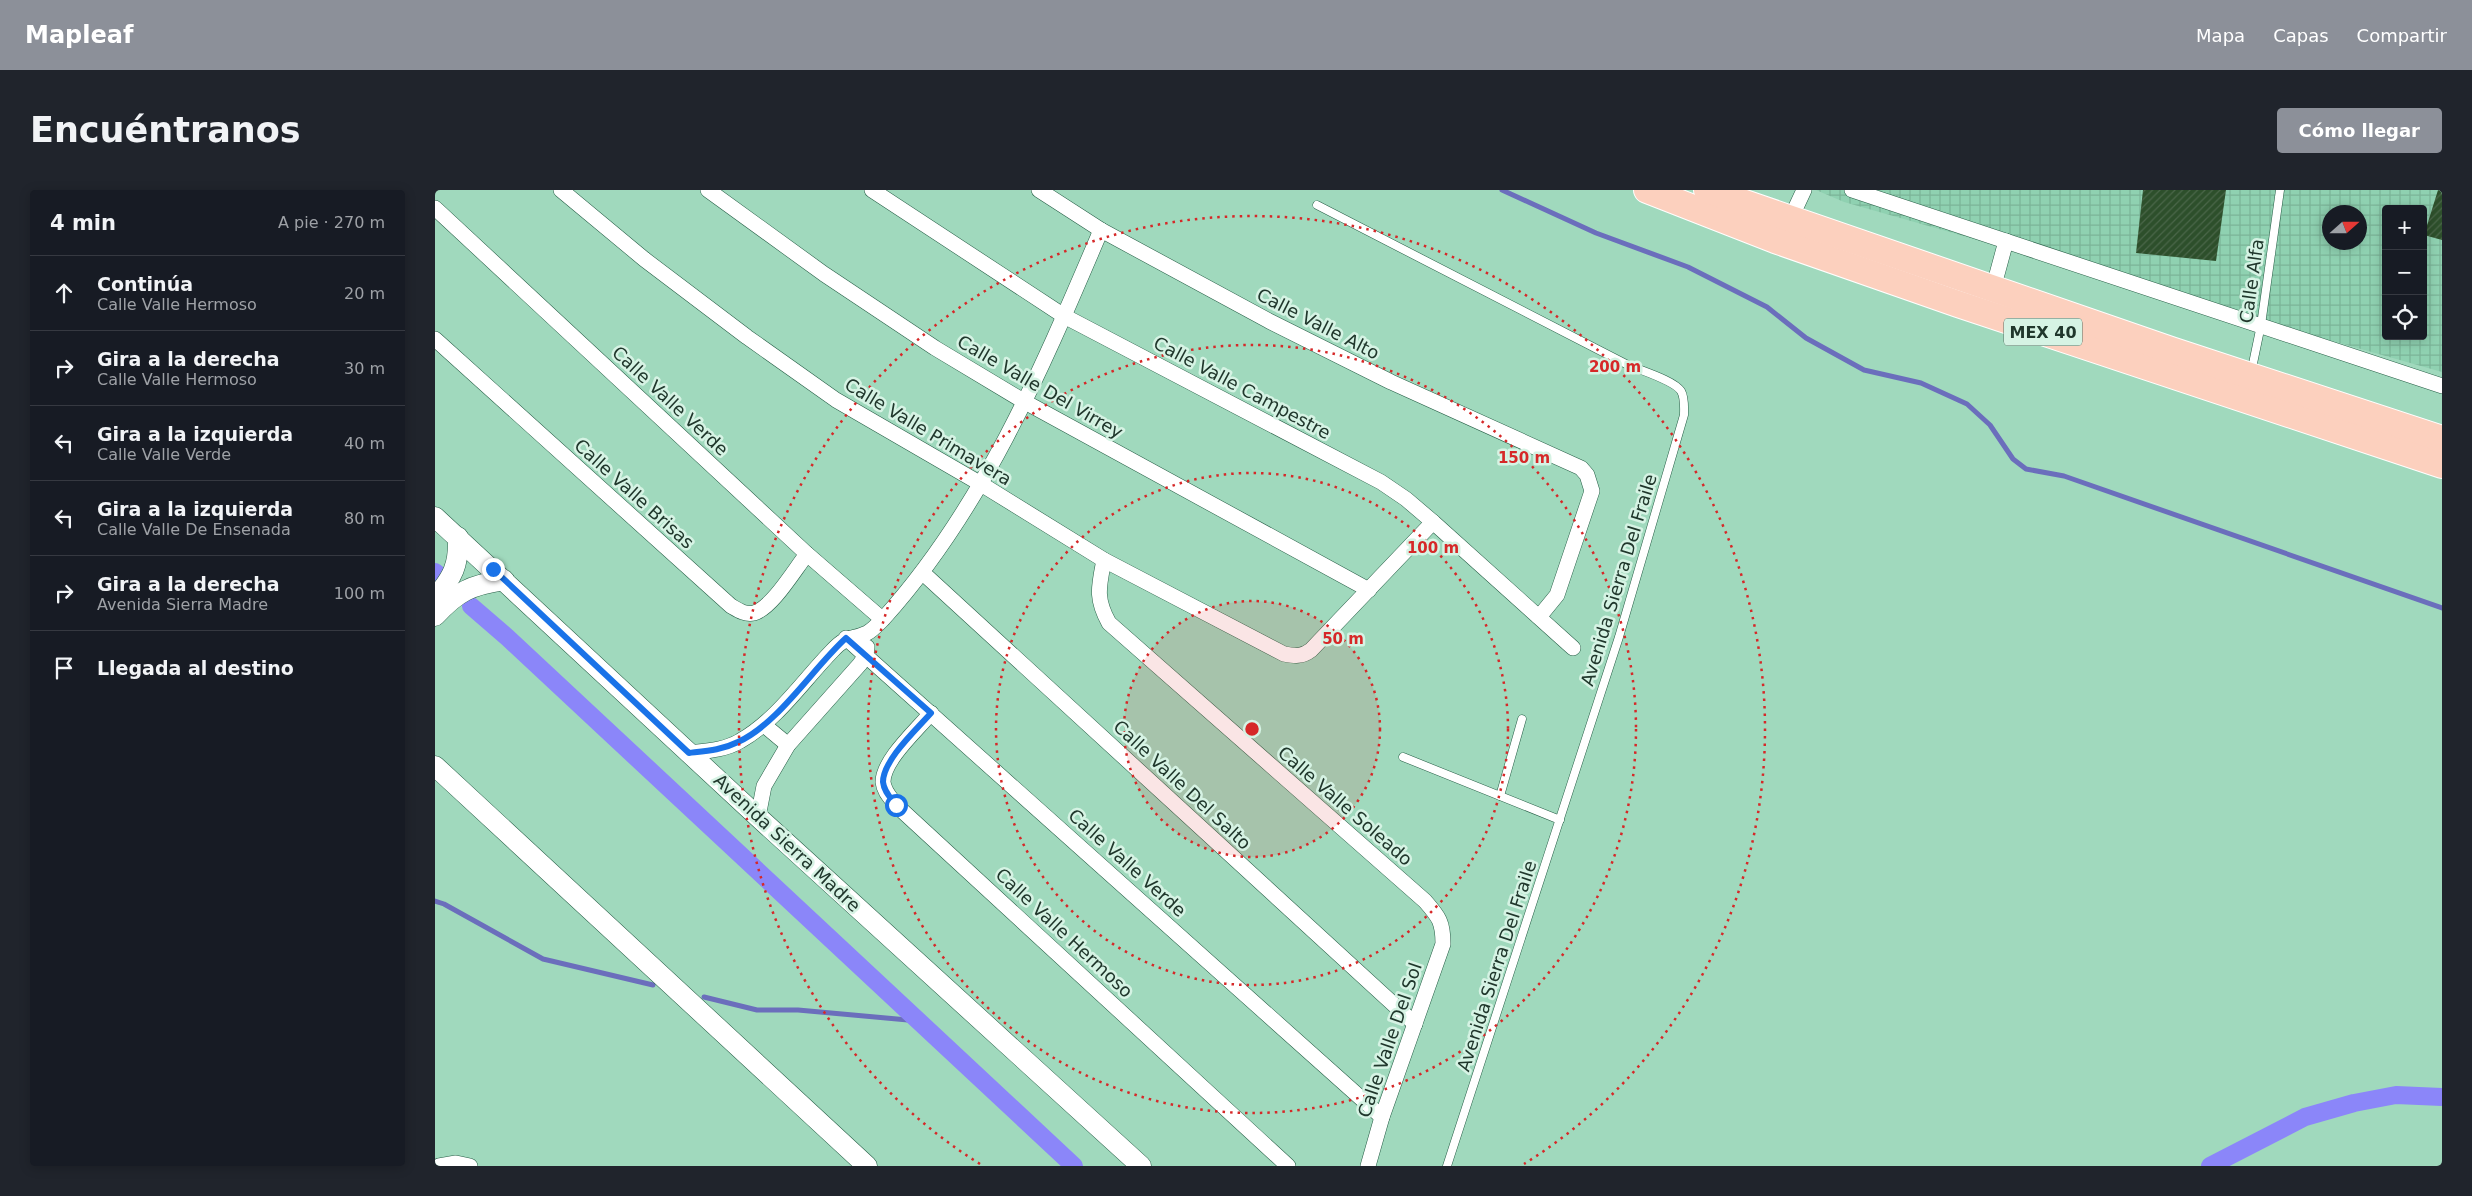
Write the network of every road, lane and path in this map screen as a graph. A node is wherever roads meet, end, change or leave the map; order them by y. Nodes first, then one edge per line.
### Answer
1 (561, 190) edge
2 (708, 190) edge
3 (872, 190) edge
4 (1039, 190) edge
5 (1647, 190) edge
6 (1707, 190) edge
7 (1804, 190) edge
8 (1852, 190) edge
9 (2280, 190) edge
10 (1317, 205) dead end
11 (435, 208) edge
12 (1791, 220) junction
13 (1101, 230) junction
14 (2006, 241) junction
15 (1993, 289) junction
16 (1065, 316) junction
17 (2261, 324) junction
18 (435, 339) edge
19 (2250, 376) junction
20 (2442, 386) edge
21 (1025, 402) junction
22 (2442, 439) edge
23 (2442, 465) edge
24 (981, 484) junction
25 (435, 517) edge
26 (1433, 522) junction
27 (458, 537) junction
28 (807, 554) junction
29 (1104, 560) junction
30 (923, 573) junction
31 (504, 580) junction
32 (1369, 590) junction
33 (435, 598) edge
34 (435, 616) edge
35 (1539, 617) junction
36 (883, 619) junction
37 (868, 633) junction
38 (846, 638) junction
39 (1573, 648) dead end
40 (866, 655) junction
41 (931, 713) junction
42 (1522, 719) dead end
43 (764, 725) junction
44 (788, 745) junction
45 (689, 753) junction
46 (1403, 757) dead end
47 (435, 766) edge
48 (1501, 796) junction
49 (758, 817) junction
50 (1560, 820) junction
51 (1443, 927) joint
52 (1415, 1024) junction
53 (1382, 1117) junction
54 (463, 1165) edge
55 (439, 1166) edge
56 (867, 1166) edge
57 (1141, 1166) edge
58 (1289, 1166) edge
59 (1368, 1166) edge
60 (1447, 1166) edge

1 - 24 street, Calle Valle Primavera
2 - 21 street, Calle Valle Del Virrey
3 - 16 street, Calle Valle Campestre
4 - 13 street, Calle Valle Alto
5 - 23 highway, MEX 40
6 - 12 highway, MEX 40
7 - 12 street
8 - 14 street
9 - 17 lane, Calle Alfa
10 - 50 lane, Avenida Sierra Del Fraile
11 - 28 street, Calle Valle Verde
12 - 15 highway, MEX 40
13 - 16 street
13 - 35 street, Calle Valle Alto
14 - 15 street
14 - 17 street
15 - 19 highway, MEX 40
16 - 21 street
16 - 26 street, Calle Valle Campestre
17 - 19 lane, Calle Alfa
17 - 20 street
18 - 28 street, Calle Valle Brisas
19 - 22 highway, MEX 40
21 - 24 street
21 - 32 street, Calle Valle Del Virrey
24 - 29 street, Calle Valle Primavera
24 - 30 street
25 - 27 street, Avenida Sierra Madre
26 - 32 street
26 - 35 street, Calle Valle Campestre
27 - 31 street, Avenida Sierra Madre
27 - 33 street
28 - 36 street, Calle Valle Verde
29 - 32 street, Calle Valle Primavera
29 - 51 street, Calle Valle Soleado
30 - 36 street
30 - 52 street, Calle Valle Del Salto
31 - 34 street
31 - 45 street, Avenida Sierra Madre
35 - 39 street, Calle Valle Campestre
36 - 37 street
37 - 38 street
37 - 40 street
38 - 40 street, Calle Valle Verde
38 - 43 street
40 - 41 street, Calle Valle Verde
40 - 44 street
41 - 53 street, Calle Valle Verde
41 - 58 street, Calle Valle Hermoso
42 - 48 lane
43 - 44 street
43 - 45 street
44 - 49 street
45 - 49 street, Avenida Sierra Madre
46 - 48 lane
47 - 56 street
48 - 50 lane
49 - 57 street, Avenida Sierra Madre
50 - 60 lane, Avenida Sierra Del Fraile
51 - 52 street, Calle Valle Del Sol
52 - 53 street, Calle Valle Del Sol
53 - 59 street, Calle Valle Del Sol
54 - 55 street

